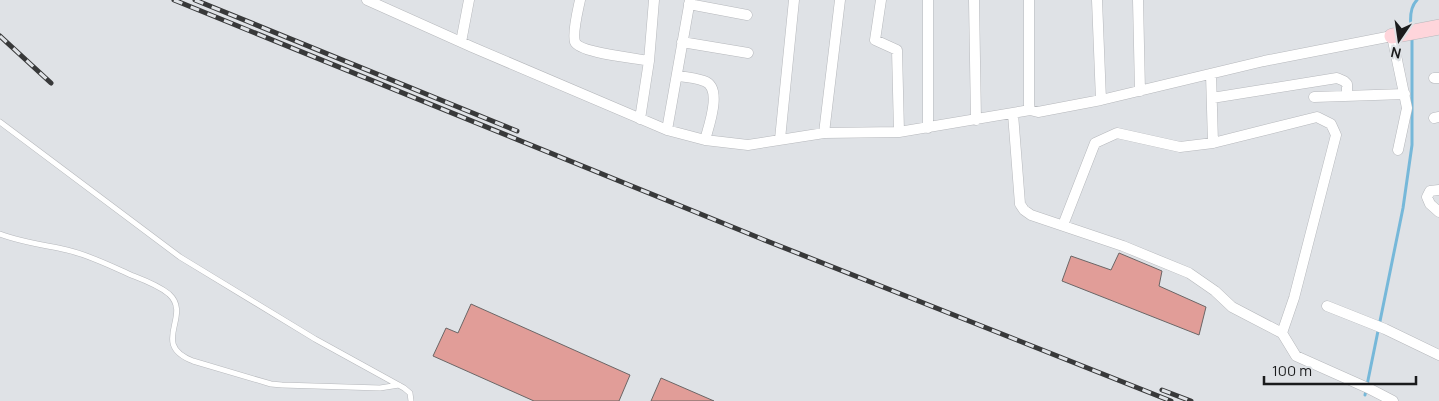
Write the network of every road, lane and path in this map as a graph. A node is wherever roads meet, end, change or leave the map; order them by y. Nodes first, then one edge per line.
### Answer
1 (367, 0) edge
2 (469, 0) edge
3 (580, 0) edge
4 (654, 0) edge
5 (794, 0) edge
6 (840, 0) edge
7 (881, 0) edge
8 (928, 0) edge
9 (974, 0) edge
10 (1028, 0) edge
11 (1097, 0) edge
12 (1138, 0) edge
13 (689, 2) edge
14 (747, 15) dead end
15 (1433, 27) edge
16 (1392, 36) junction
17 (461, 42) junction
18 (682, 42) junction
19 (748, 53) dead end
20 (649, 61) junction
21 (1211, 74) junction
22 (677, 76) junction
23 (1140, 91) junction
24 (1405, 94) junction
25 (1347, 96) junction
26 (1314, 97) dead end
27 (1212, 98) junction
28 (1101, 100) junction
29 (1030, 110) junction
30 (1013, 114) junction
31 (640, 119) junction
32 (976, 120) junction
33 (0, 122) edge
34 (928, 128) junction
35 (667, 130) junction
36 (899, 132) junction
37 (824, 133) junction
38 (780, 139) junction
39 (705, 140) junction
40 (1213, 143) junction
41 (1398, 150) dead end
42 (1439, 190) edge
43 (1439, 212) edge
44 (1063, 225) junction
45 (0, 234) edge
46 (1327, 306) dead end
47 (1282, 334) junction
48 (1439, 356) edge
49 (399, 385) junction
50 (411, 399) edge
51 (1393, 401) edge

1 - 17 street
2 - 17 street
3 - 20 street
4 - 20 street
5 - 38 street
6 - 37 street
7 - 36 street
8 - 34 street
9 - 32 street
10 - 29 street
11 - 28 street
12 - 23 street
13 - 14 street
13 - 18 street
15 - 16 street
16 - 21 street
16 - 24 street
17 - 31 street
18 - 19 street
18 - 22 street
20 - 31 street
21 - 23 street
21 - 27 street
22 - 35 street
22 - 39 street
23 - 28 street
24 - 25 street
24 - 41 street
25 - 26 street
25 - 27 street
27 - 40 street
28 - 29 street
29 - 30 street
30 - 32 street
30 - 44 street
31 - 35 street
32 - 34 street
33 - 49 lane
34 - 36 street
35 - 39 street
36 - 37 street
37 - 38 street
38 - 39 street
40 - 44 street
40 - 47 street
42 - 43 street
44 - 47 street
45 - 49 lane
46 - 48 street
47 - 51 street
49 - 50 lane

